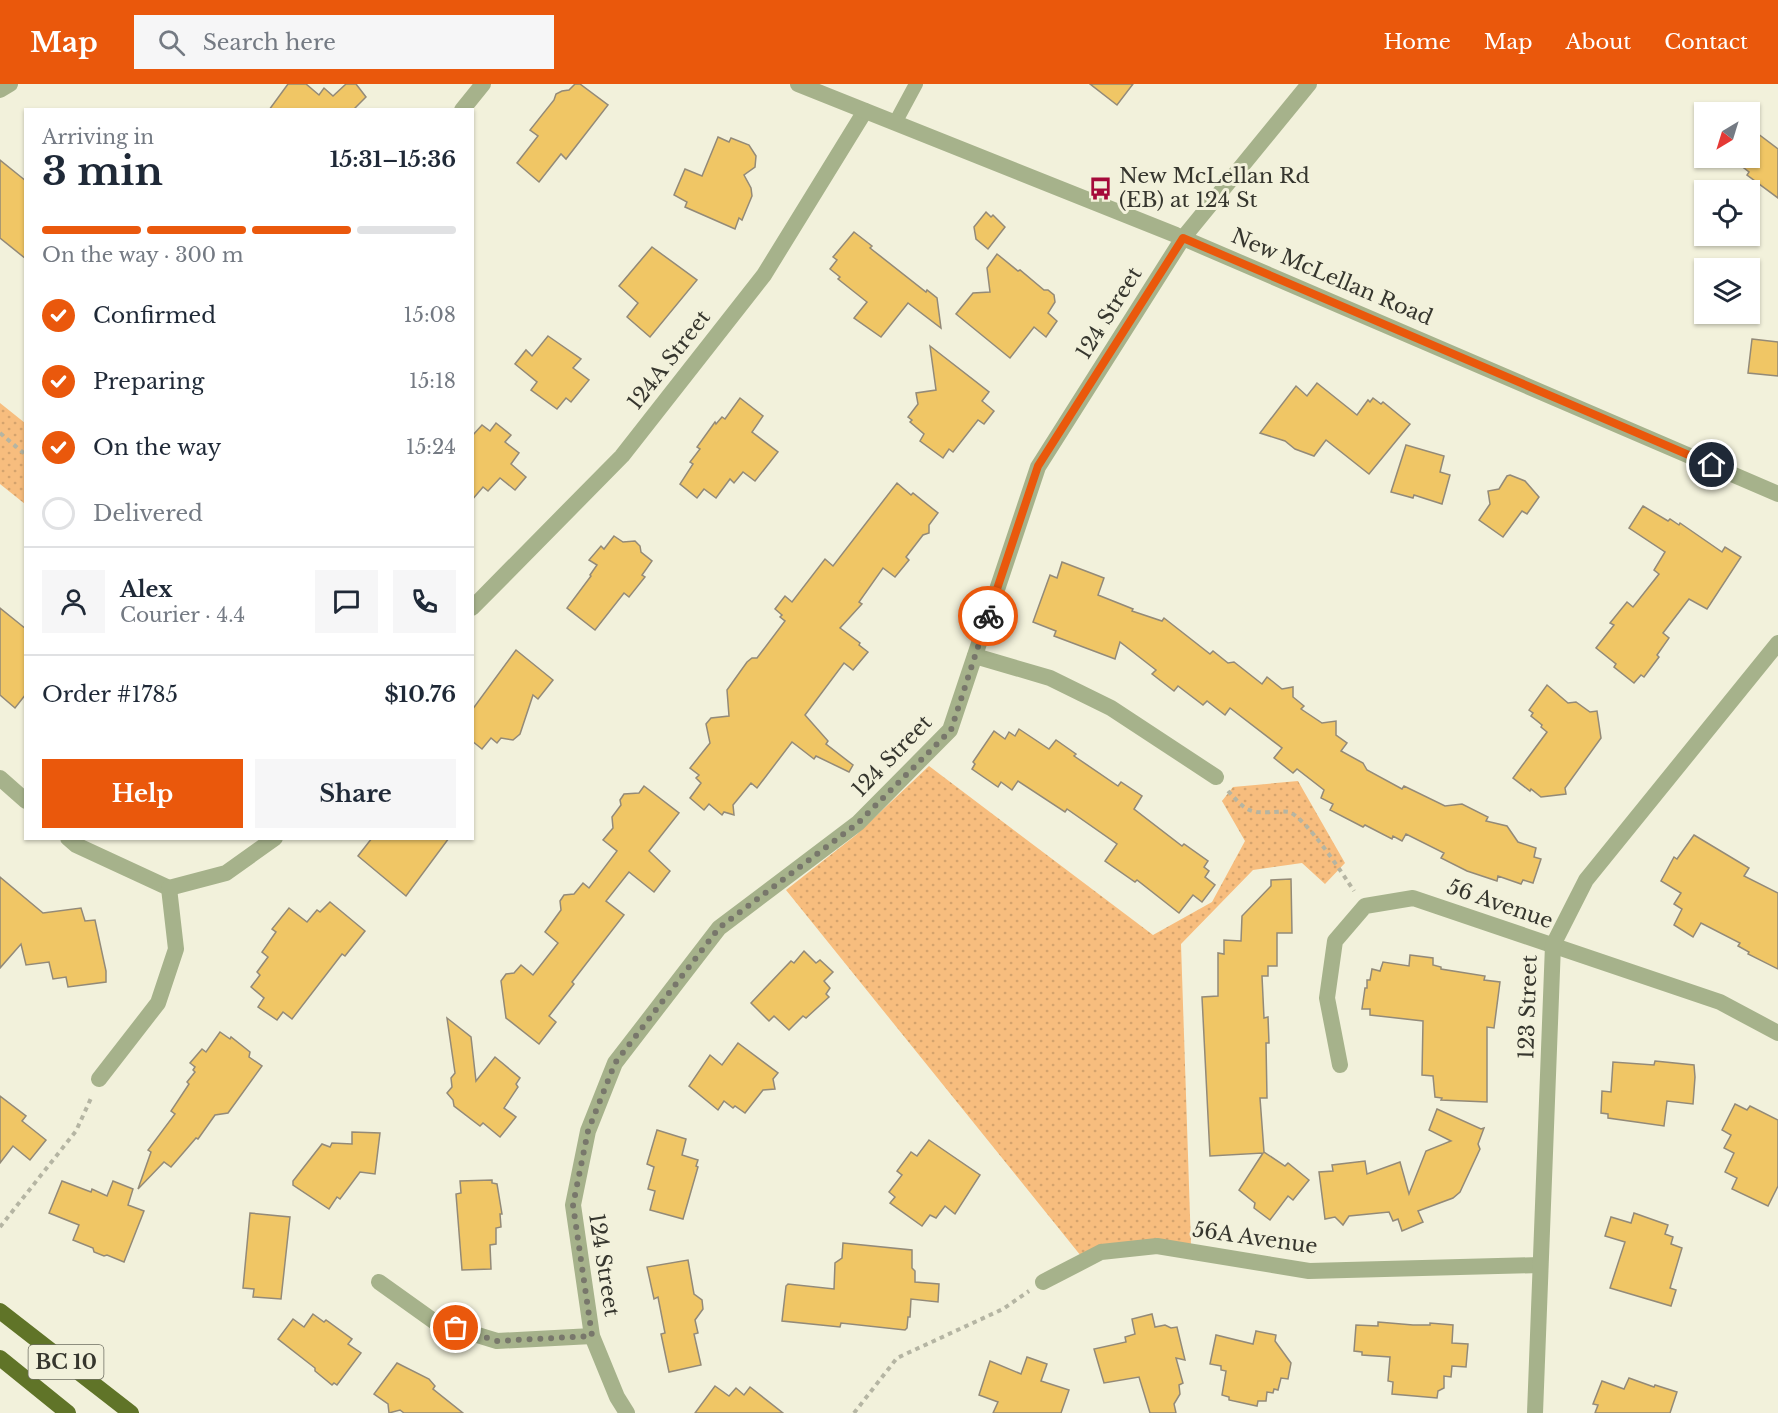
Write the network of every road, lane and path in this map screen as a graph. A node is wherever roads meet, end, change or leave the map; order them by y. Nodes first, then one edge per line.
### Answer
1 (10, 84) edge
2 (483, 84) edge
3 (798, 84) edge
4 (916, 84) edge
5 (1309, 84) edge
6 (0, 90) edge
7 (464, 108) edge
8 (865, 111) junction
9 (895, 123) junction
10 (1183, 238) junction
11 (0, 433) edge
12 (24, 453) edge
13 (1778, 494) edge
14 (474, 606) edge
15 (1778, 643) edge
16 (975, 656) junction
17 (1215, 777) joint
18 (0, 778) edge
19 (24, 799) edge
20 (70, 840) edge
21 (272, 840) edge
22 (169, 888) junction
23 (1365, 906) junction
24 (1553, 945) junction
25 (1778, 1033) edge
26 (1340, 1065) dead end
27 (99, 1079) joint
28 (0, 1227) edge
29 (1540, 1265) junction
30 (379, 1282) dead end
31 (1044, 1282) joint
32 (0, 1311) edge
33 (592, 1336) junction
34 (0, 1358) edge
35 (68, 1413) edge
36 (131, 1413) edge
37 (627, 1413) edge
38 (854, 1413) edge
39 (1535, 1413) edge

1 - 6 street
2 - 7 street
3 - 8 street, New McLellan Road
4 - 9 lane
5 - 10 street, 124 Street
8 - 9 street, New McLellan Road
8 - 14 street, 124A Street
9 - 10 street, New McLellan Road
10 - 13 street, New McLellan Road
10 - 16 street, 124 Street
11 - 12 path
15 - 24 street, 123 Street
16 - 17 street
16 - 33 street, 124 Street
17 - 23 path
18 - 19 street
20 - 22 street
21 - 22 street
22 - 27 street
23 - 24 street, 56 Avenue
23 - 26 street
24 - 25 street, 56 Avenue
24 - 29 street, 123 Street
27 - 28 path
29 - 31 street, 56A Avenue
29 - 39 street, 123 Street
30 - 33 street
31 - 38 path
32 - 36 highway, BC 10
33 - 37 street, 124 Street
34 - 35 highway, BC 10

